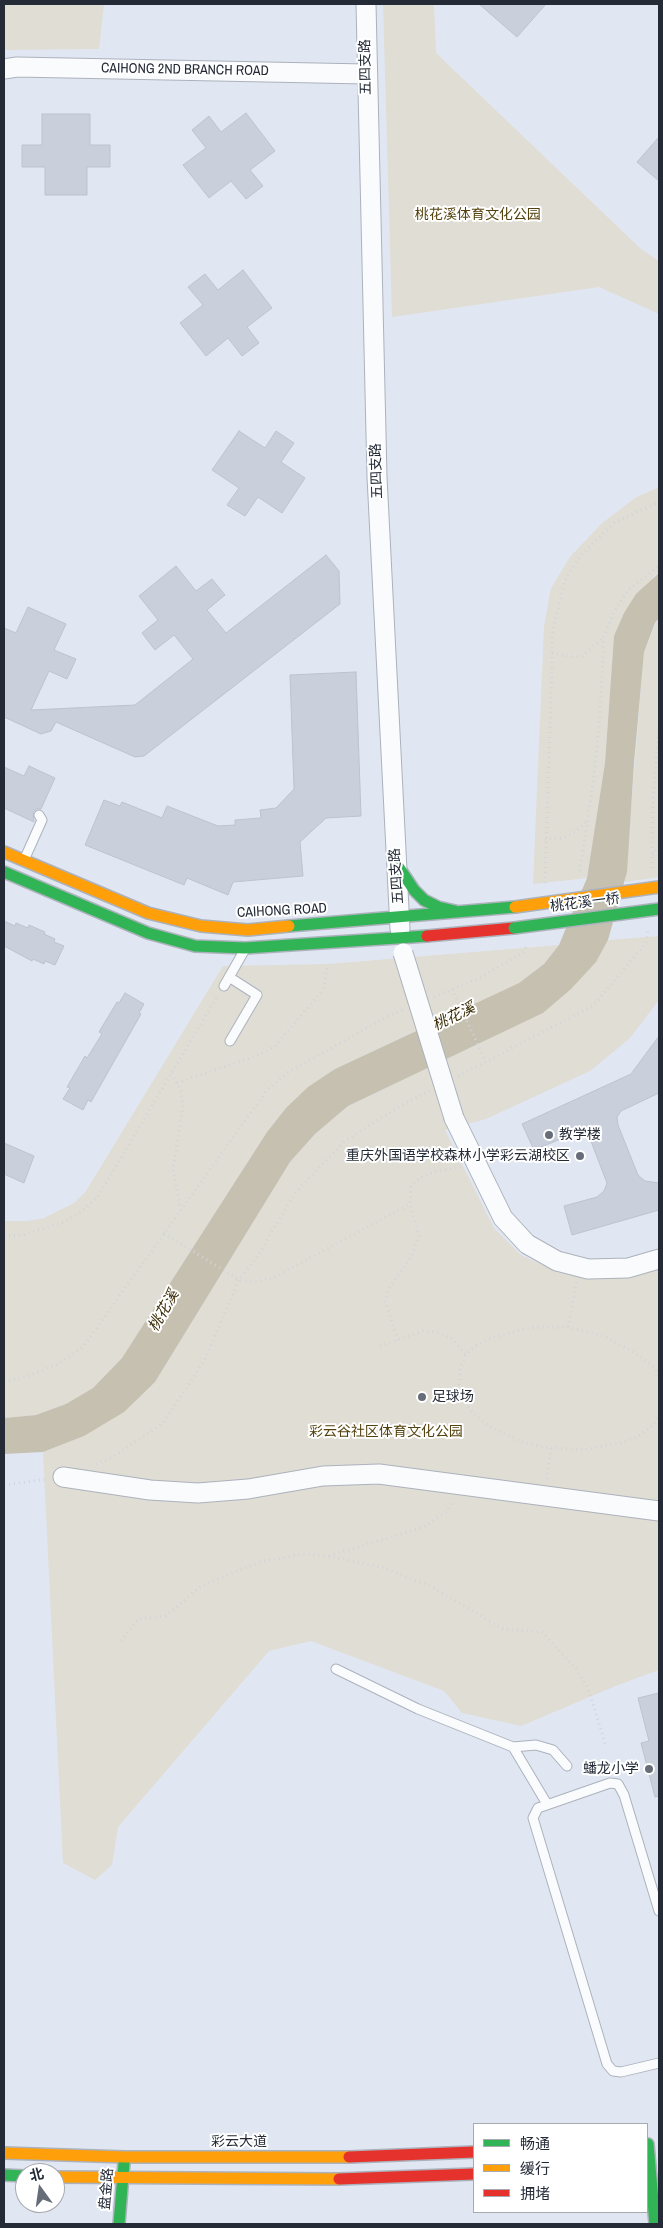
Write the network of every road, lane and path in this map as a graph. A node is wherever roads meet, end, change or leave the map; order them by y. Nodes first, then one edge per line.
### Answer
1 (366, 4) edge
2 (4, 69) edge
3 (366, 74) junction
4 (659, 502) edge
5 (659, 566) edge
6 (604, 637) junction
7 (552, 653) junction
8 (659, 727) edge
9 (38, 814) dead end
10 (588, 820) junction
11 (546, 839) junction
12 (659, 845) edge
13 (4, 852) edge
14 (652, 857) junction
15 (24, 861) junction
16 (396, 863) junction
17 (580, 871) dead end
18 (4, 872) edge
19 (652, 874) dead end
20 (545, 886) dead end
21 (659, 887) edge
22 (515, 907) joint
23 (659, 909) edge
24 (461, 912) junction
25 (400, 918) junction
26 (648, 926) dead end
27 (527, 945) dead end
28 (402, 946) junction
29 (246, 948) junction
30 (328, 964) dead end
31 (229, 977) junction
32 (224, 986) joint
33 (452, 990) junction
34 (425, 1000) dead end
35 (408, 1008) dead end
36 (230, 1041) dead end
37 (486, 1062) junction
38 (172, 1073) junction
39 (453, 1079) dead end
40 (177, 1083) junction
41 (436, 1087) dead end
42 (477, 1165) junction
43 (410, 1204) junction
44 (181, 1210) junction
45 (164, 1233) junction
46 (4, 1236) edge
47 (659, 1260) edge
48 (580, 1267) junction
49 (239, 1280) junction
50 (568, 1327) junction
51 (398, 1340) junction
52 (380, 1346) dead end
53 (466, 1354) junction
54 (659, 1375) edge
55 (4, 1382) edge
56 (659, 1415) edge
57 (551, 1448) junction
58 (95, 1464) dead end
59 (63, 1477) joint
60 (4, 1484) edge
61 (463, 1486) junction
62 (545, 1496) junction
63 (659, 1511) edge
64 (328, 1556) junction
65 (121, 1640) dead end
66 (336, 1669) dead end
67 (606, 1746) dead end
68 (513, 1748) junction
69 (568, 1766) dead end
70 (547, 1804) junction
71 (659, 1911) edge
72 (659, 2064) edge
73 (651, 2144) edge
74 (473, 2152) edge
75 (4, 2153) edge
76 (125, 2157) junction
77 (652, 2165) edge
78 (473, 2174) edge
79 (65, 2177) edge
80 (123, 2179) junction
81 (119, 2224) edge
82 (655, 2224) edge

1 - 3 street, 五四支路
2 - 3 street, CAIHONG 2ND BRANCH ROAD
3 - 16 street, 五四支路
4 - 7 path
5 - 6 path
6 - 7 path
6 - 10 path
7 - 11 path
8 - 14 path
9 - 15 lane
10 - 11 path
10 - 17 path
11 - 20 path
12 - 14 path
13 - 15 main road, CAIHONG ROAD
14 - 19 path
15 - 25 main road, CAIHONG ROAD
16 - 24 main road
16 - 25 street, 五四支路
18 - 29 main road
21 - 22 main road, 桃花溪一桥, bridge
22 - 24 main road, CAIHONG ROAD
23 - 28 main road, 桃花溪一桥, bridge
24 - 25 main road, CAIHONG ROAD
25 - 28 street, 五四支路
26 - 37 path
27 - 33 path
28 - 29 main road
28 - 42 street, 五四支路, bridge
29 - 31 lane
30 - 40 path
31 - 32 lane
31 - 36 lane
32 - 38 path
33 - 34 path
33 - 37 path
35 - 44 path
37 - 39 path
38 - 40 path
38 - 46 path
40 - 44 path
41 - 49 path
42 - 43 path
42 - 48 street, 五四支路
43 - 49 path
43 - 51 path
44 - 45 path
45 - 49 path
45 - 55 path
47 - 48 street, 五四支路
48 - 50 path
49 - 58 path
50 - 53 path
50 - 54 path
51 - 52 path
51 - 53 path
53 - 57 path
56 - 57 path
57 - 62 path
59 - 60 path
59 - 61 street
61 - 62 street
61 - 64 path
62 - 63 street
64 - 65 path
64 - 67 path
66 - 68 lane
68 - 69 lane
68 - 70 lane
70 - 71 lane
70 - 72 lane
73 - 77 main road
74 - 76 main road, 彩云大道
75 - 76 main road, 彩云大道
76 - 80 main road, 盘金路
77 - 82 main road
78 - 80 main road
79 - 80 main road
80 - 81 main road, 盘金路

